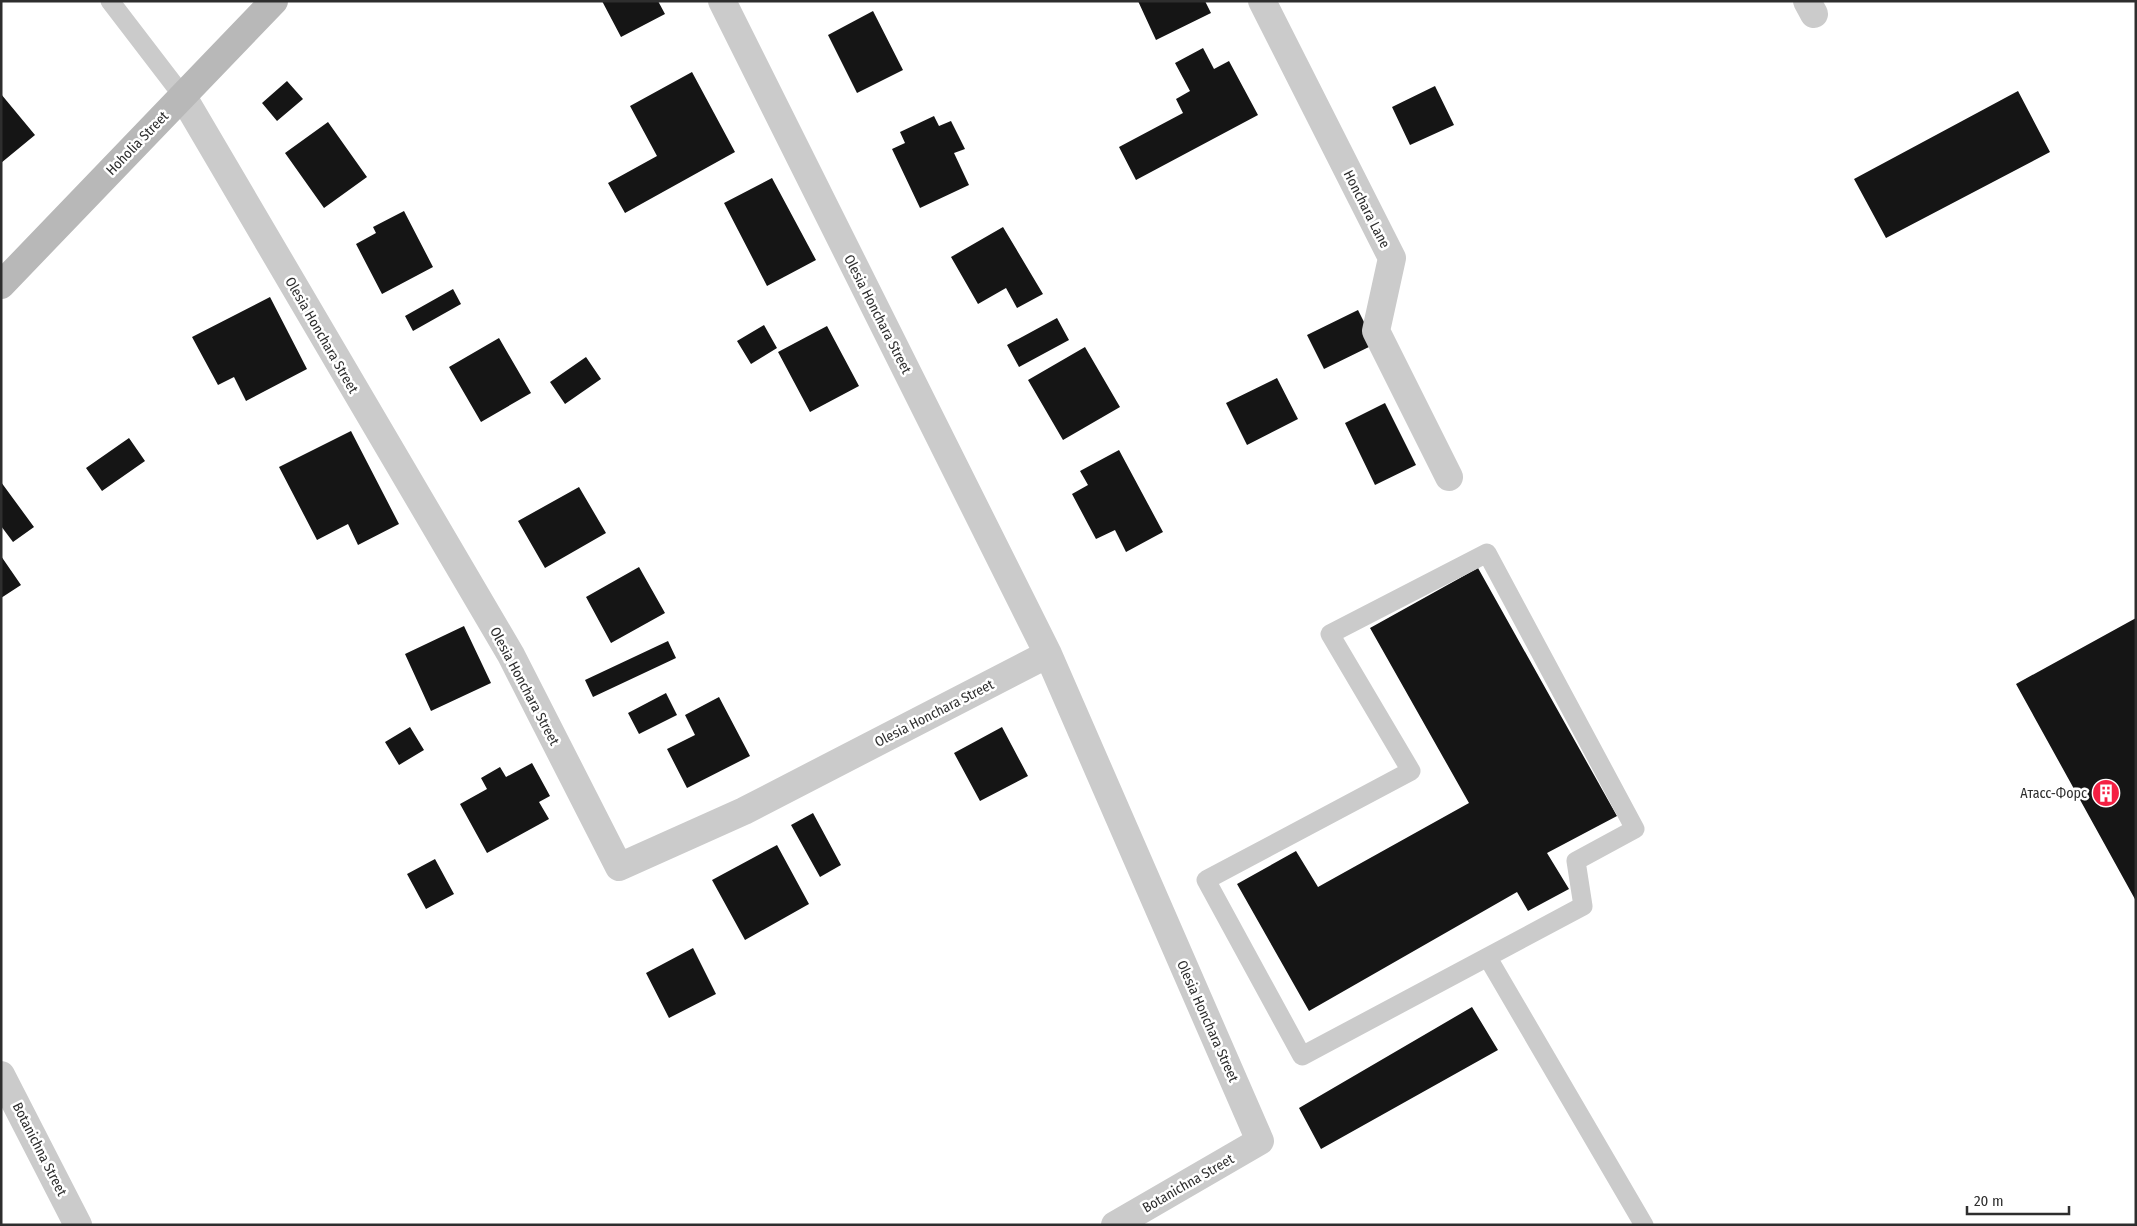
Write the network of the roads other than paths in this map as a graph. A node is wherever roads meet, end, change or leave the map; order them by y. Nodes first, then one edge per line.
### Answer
1 (110, 1) edge
2 (274, 1) edge
3 (722, 1) edge
4 (1262, 1) edge
5 (182, 95) junction
6 (1, 285) edge
7 (1449, 476) dead end
8 (1048, 654) junction
9 (1488, 958) junction
10 (1, 1075) edge
11 (1260, 1141) joint
12 (78, 1225) edge
13 (1115, 1225) edge
14 (1644, 1225) edge

1 - 5 lane
2 - 5 street, Hoholia Street
3 - 8 street, Olesia Honchara Street
4 - 7 street, Honchara Lane
5 - 6 street, Hoholia Street
5 - 8 street, Olesia Honchara Street
8 - 11 street, Olesia Honchara Street
9 - 9 lane
9 - 14 lane
10 - 12 street, Botanichna Street
11 - 13 street, Botanichna Street

